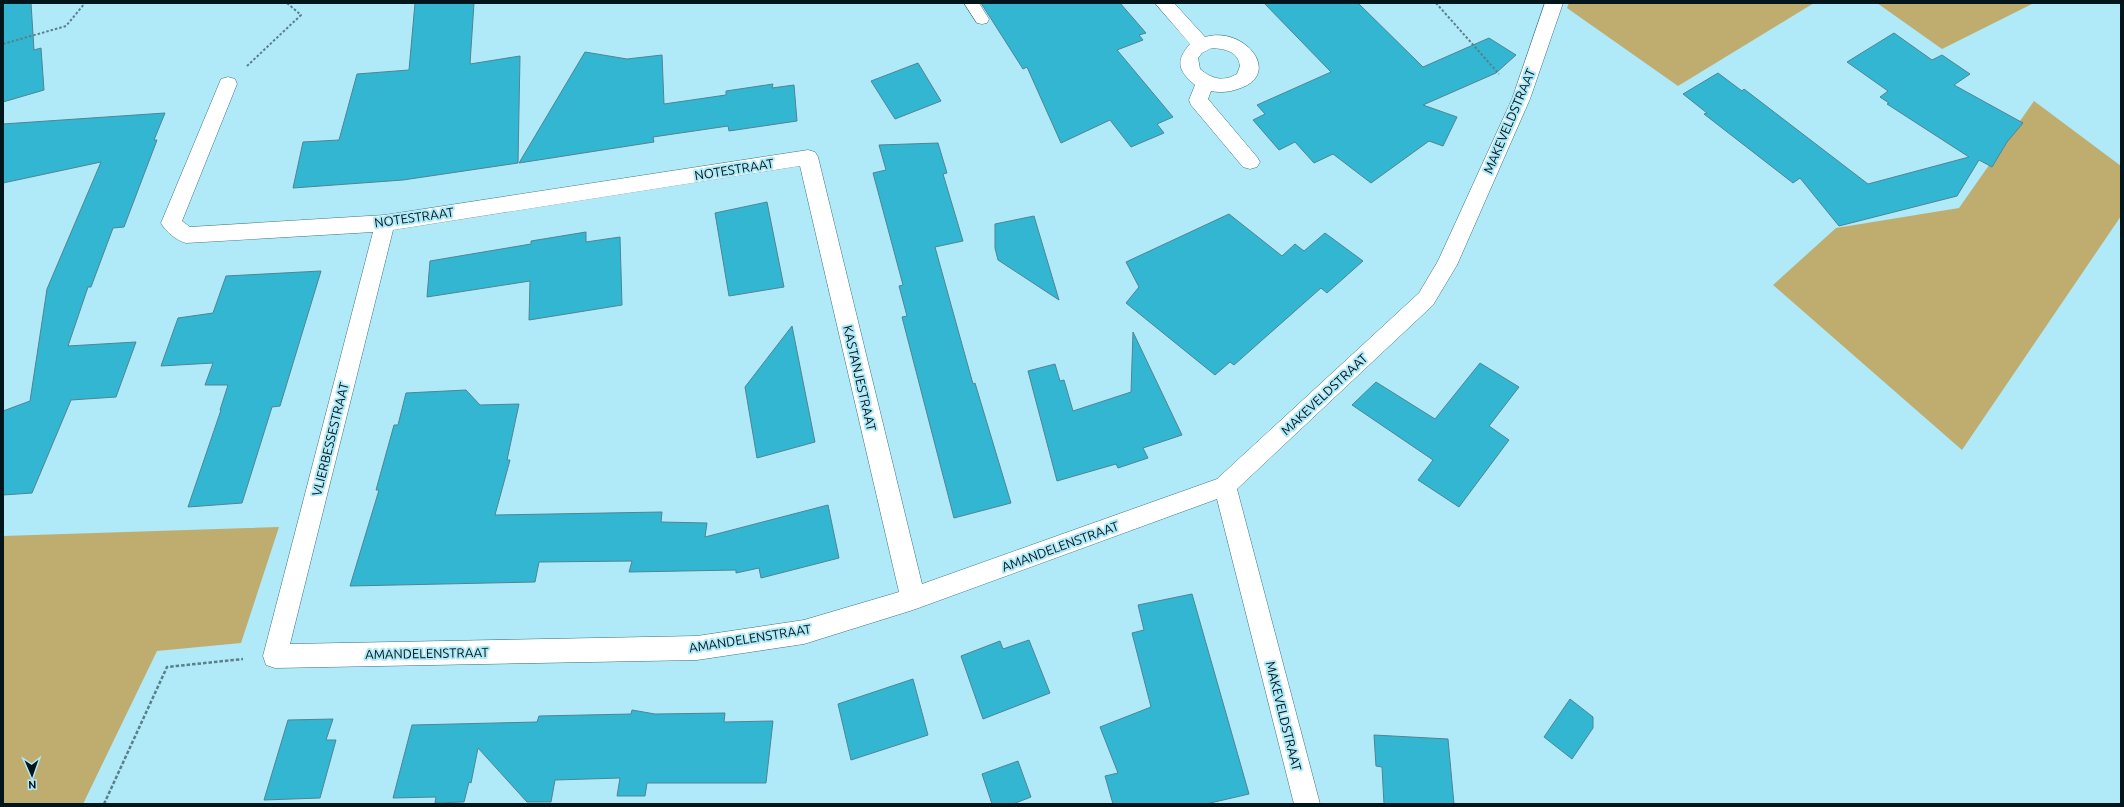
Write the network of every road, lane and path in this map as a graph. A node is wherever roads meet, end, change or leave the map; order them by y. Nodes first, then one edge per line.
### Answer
1 (85, 3) edge
2 (286, 3) edge
3 (971, 3) edge
4 (1164, 3) edge
5 (1436, 3) edge
6 (1554, 3) edge
7 (982, 19) dead end
8 (3, 44) edge
9 (1200, 45) junction
10 (1205, 83) junction
11 (228, 84) joint
12 (1521, 99) junction
13 (808, 158) joint
14 (1250, 162) dead end
15 (385, 223) junction
16 (1225, 486) junction
17 (913, 599) junction
18 (275, 656) junction
19 (104, 804) edge
20 (1307, 804) edge

1 - 8 path
2 - 11 path
3 - 7 lane
4 - 9 street
5 - 12 path
6 - 12 street, MAKEVELDSTRAAT
9 - 10 street
9 - 10 street
10 - 14 street
11 - 15 street, NOTESTRAAT
12 - 16 street, MAKEVELDSTRAAT
13 - 15 street, NOTESTRAAT
13 - 17 street, KASTANJESTRAAT
15 - 18 street, VLIERBESSESTRAAT
16 - 17 street, AMANDELENSTRAAT
16 - 20 street, MAKEVELDSTRAAT
17 - 18 street, AMANDELENSTRAAT
18 - 19 path

